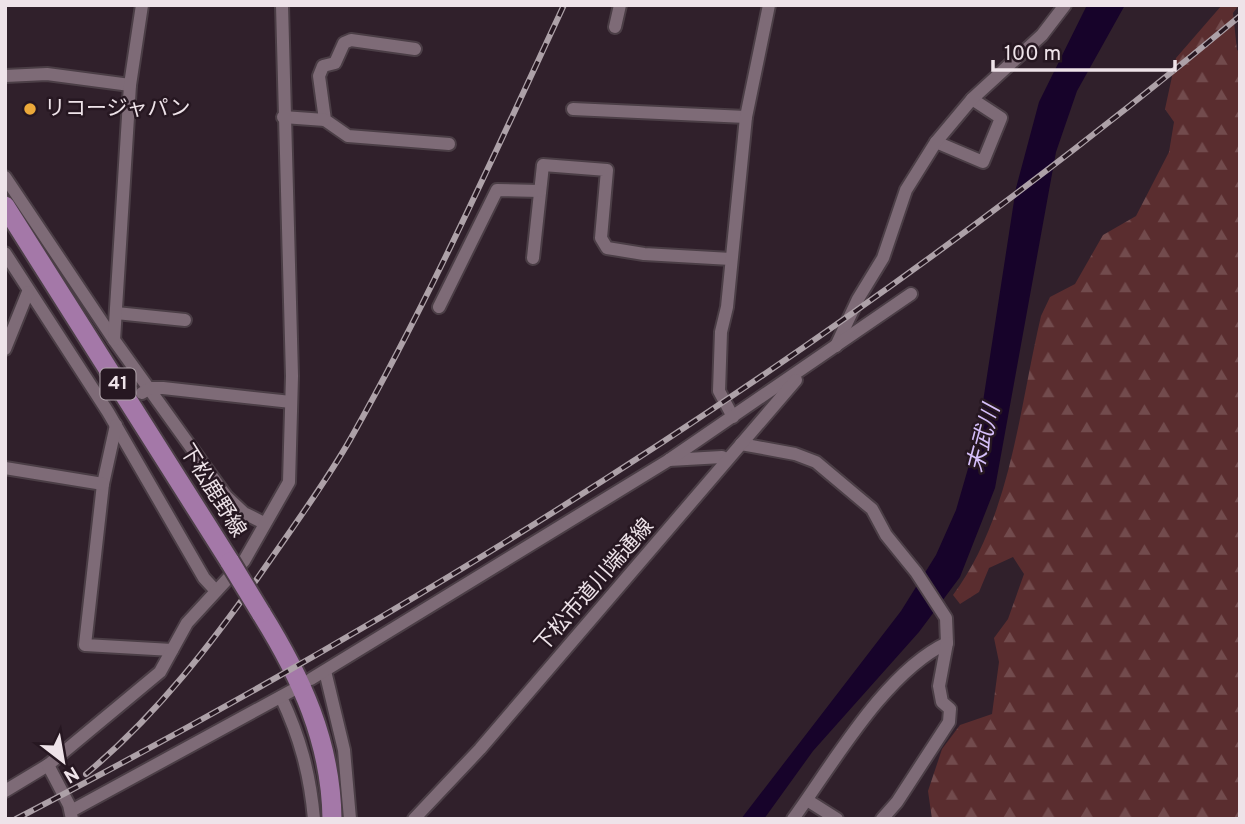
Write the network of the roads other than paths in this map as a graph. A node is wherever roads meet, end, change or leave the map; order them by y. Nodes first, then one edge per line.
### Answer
1 (142, 5) edge
2 (282, 5) edge
3 (620, 5) edge
4 (769, 5) edge
5 (1065, 5) edge
6 (615, 27) dead end
7 (415, 49) dead end
8 (5, 76) edge
9 (130, 85) junction
10 (972, 99) junction
11 (573, 109) dead end
12 (283, 117) junction
13 (746, 117) junction
14 (325, 120) junction
15 (936, 142) junction
16 (449, 144) dead end
17 (5, 177) edge
18 (540, 191) junction
19 (5, 206) edge
20 (5, 253) edge
21 (533, 258) dead end
22 (731, 259) junction
23 (29, 292) junction
24 (911, 294) dead end
25 (439, 307) dead end
26 (116, 313) junction
27 (185, 320) dead end
28 (114, 340) junction
29 (836, 347) junction
30 (5, 349) edge
31 (798, 373) junction
32 (146, 391) junction
33 (291, 402) junction
34 (733, 416) junction
35 (116, 425) junction
36 (741, 444) junction
37 (669, 460) junction
38 (727, 460) junction
39 (5, 468) edge
40 (103, 484) junction
41 (264, 523) junction
42 (216, 591) junction
43 (947, 643) junction
44 (172, 650) junction
45 (326, 671) junction
46 (311, 679) dead end
47 (293, 690) dead end
48 (281, 697) junction
49 (48, 765) junction
50 (5, 791) edge
51 (807, 800) junction
52 (72, 815) edge
53 (314, 819) edge
54 (332, 819) edge
55 (350, 819) edge
56 (414, 819) edge
57 (793, 819) edge
58 (837, 819) edge
59 (882, 819) edge

1 - 9 street
2 - 12 street
3 - 6 street
4 - 13 street
5 - 10 street
7 - 14 street
8 - 9 street
9 - 26 street
10 - 15 street
10 - 15 street
11 - 13 street
12 - 14 street
12 - 33 street
13 - 22 street
14 - 16 street
15 - 29 street
17 - 28 street
18 - 21 street
18 - 22 street
18 - 25 street
19 - 54 main road, 下松鹿野線 / 41, bridge
20 - 23 street
22 - 34 street
23 - 30 street
23 - 35 street
24 - 29 street
26 - 27 street
26 - 28 street
28 - 32 street
29 - 31 street
31 - 34 street
31 - 36 street, 下松市道川端通線
32 - 33 street
32 - 41 street
33 - 41 street
34 - 37 street
35 - 40 street
35 - 42 street
36 - 38 street, 下松市道川端通線
36 - 43 street
37 - 38 street
37 - 45 street
38 - 56 street, 下松市道川端通線
39 - 40 street
40 - 44 street
41 - 42 street
42 - 44 street
43 - 51 street
43 - 59 street
44 - 49 street
45 - 46 street
45 - 55 street
47 - 48 street
48 - 52 street
48 - 53 street
49 - 50 street
49 - 52 street
51 - 57 street
51 - 58 street

